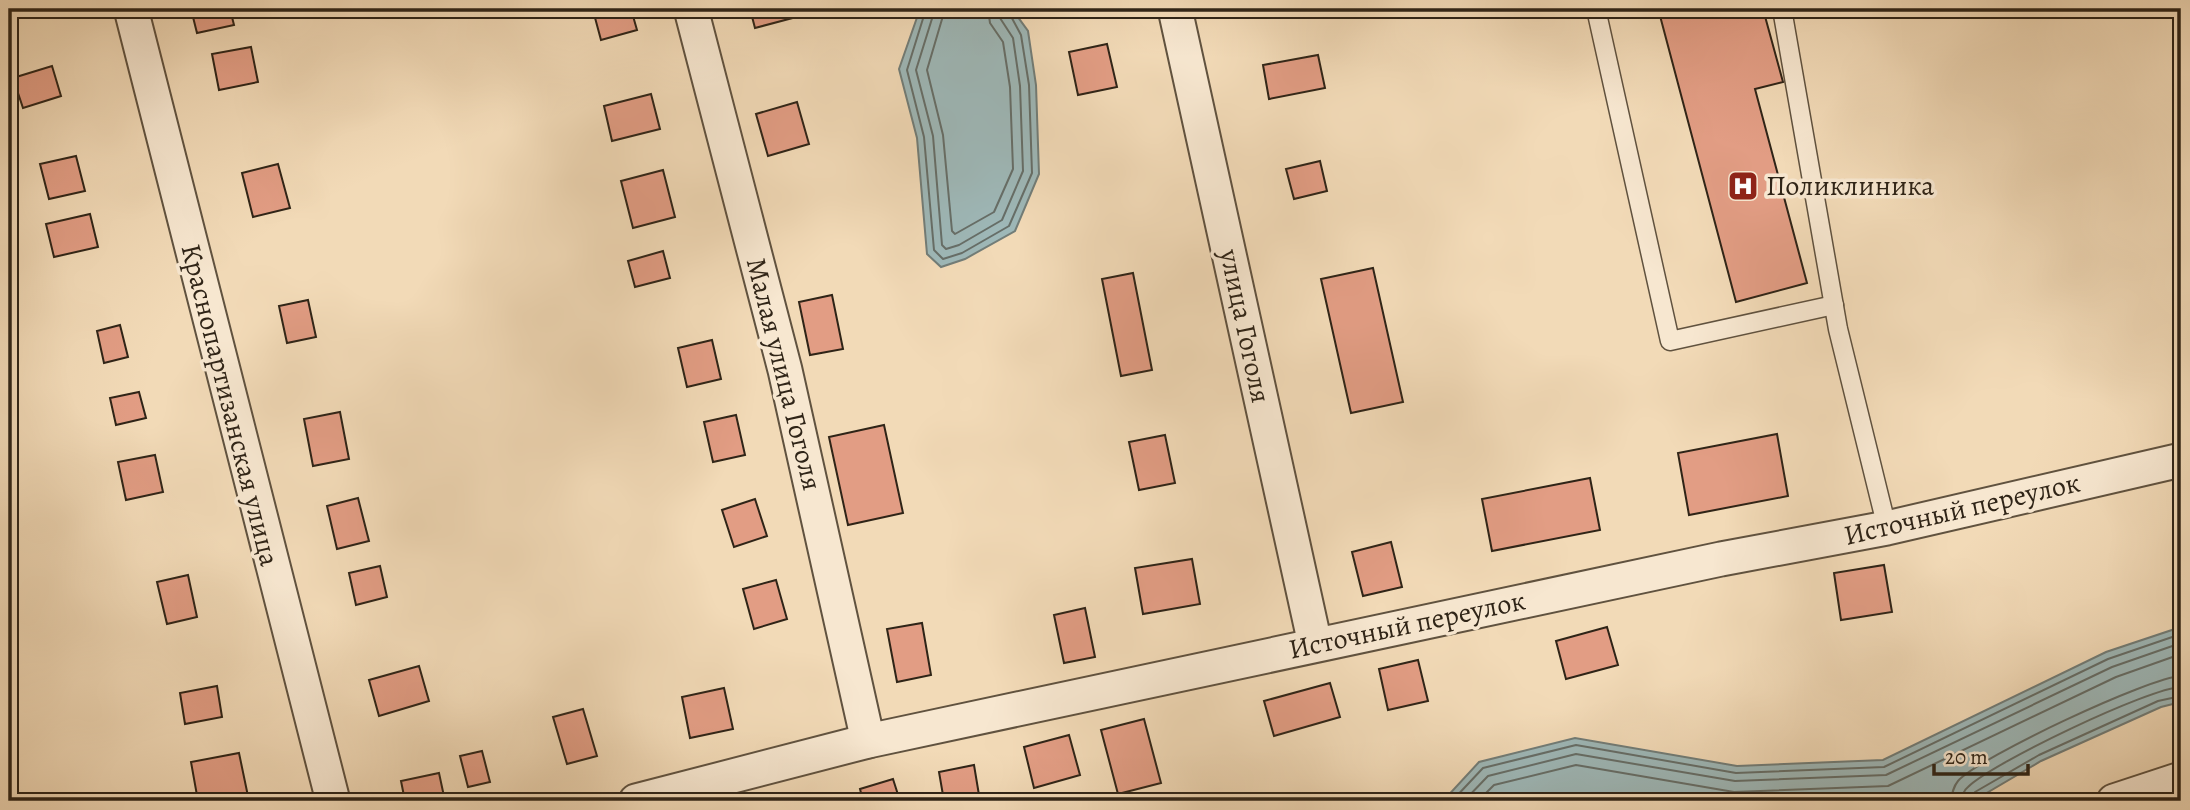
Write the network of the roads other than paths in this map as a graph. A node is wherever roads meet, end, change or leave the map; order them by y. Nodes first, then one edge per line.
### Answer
1 (131, 9) edge
2 (691, 9) edge
3 (1175, 9) edge
4 (1596, 9) edge
5 (1782, 9) edge
6 (1834, 305) junction
7 (2181, 460) edge
8 (1887, 528) junction
9 (1315, 644) junction
10 (868, 741) junction
11 (2181, 779) edge
12 (333, 801) edge
13 (636, 801) edge
14 (2114, 801) edge

1 - 12 street, Краснопартизанская улица
2 - 10 street, Малая улица Гоголя
3 - 9 street, улица Гоголя
4 - 6 lane
5 - 6 lane
6 - 8 lane
7 - 8 street, Источный переулок
8 - 9 street, Источный переулок
9 - 10 street, Источный переулок
10 - 13 street, Источный переулок
11 - 14 street

